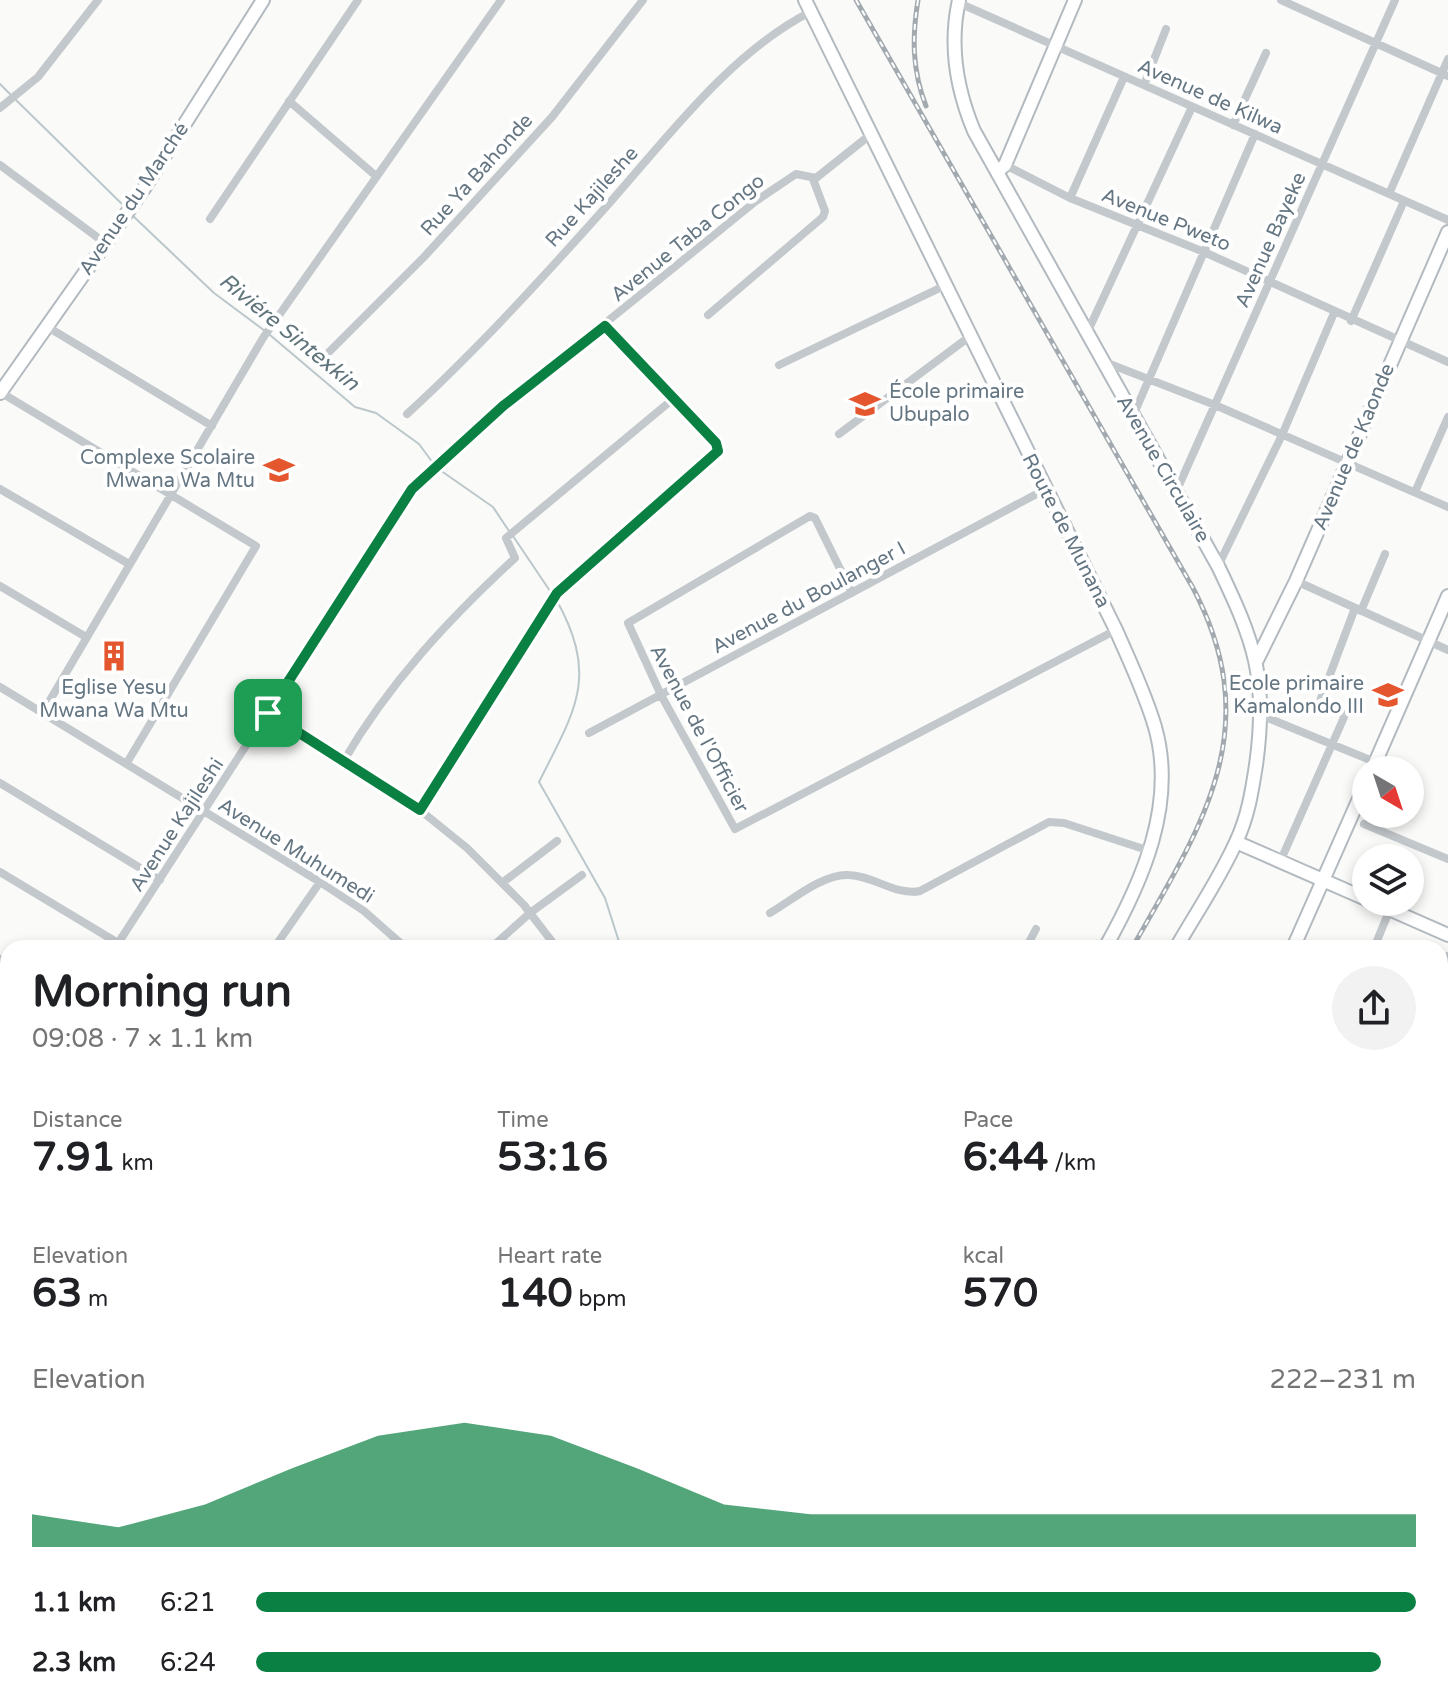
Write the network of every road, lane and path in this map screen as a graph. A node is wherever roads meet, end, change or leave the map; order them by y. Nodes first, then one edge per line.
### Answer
1 (98, 0) edge
2 (263, 0) edge
3 (358, 0) edge
4 (488, 0) edge
5 (643, 0) edge
6 (1075, 0) edge
7 (1281, 0) edge
8 (1395, 0) edge
9 (959, 2) edge
10 (498, 3) edge
11 (808, 6) edge
12 (1166, 29) dead end
13 (1055, 43) junction
14 (1375, 43) junction
15 (1266, 53) dead end
16 (1448, 59) edge
17 (1445, 75) edge
18 (1124, 77) junction
19 (1144, 85) junction
20 (289, 101) junction
21 (1192, 107) junction
22 (0, 108) edge
23 (1233, 125) junction
24 (1255, 134) junction
25 (870, 135) junction
26 (1322, 163) junction
27 (0, 165) edge
28 (1001, 169) junction
29 (376, 176) junction
30 (813, 179) junction
31 (1389, 194) junction
32 (1070, 198) junction
33 (1404, 201) junction
34 (210, 219) dead end
35 (1448, 220) edge
36 (1137, 226) junction
37 (1448, 232) edge
38 (105, 243) junction
39 (1204, 252) junction
40 (1270, 282) junction
41 (944, 286) junction
42 (1334, 313) junction
43 (708, 315) dead end
44 (1351, 321) junction
45 (46, 326) junction
46 (605, 326) junction
47 (1087, 333) junction
48 (969, 337) junction
49 (1400, 341) junction
50 (322, 359) dead end
51 (1101, 360) junction
52 (1448, 362) edge
53 (779, 365) dead end
54 (1150, 377) junction
55 (0, 392) edge
56 (673, 399) junction
57 (1215, 405) junction
58 (407, 414) dead end
59 (1133, 417) junction
60 (1448, 417) edge
61 (212, 426) junction
62 (839, 434) dead end
63 (1282, 435) junction
64 (1346, 463) junction
65 (422, 478) joint
66 (0, 489) edge
67 (1044, 490) junction
68 (1176, 492) junction
69 (1415, 492) junction
70 (170, 494) junction
71 (1448, 507) edge
72 (1385, 554) dead end
73 (129, 564) junction
74 (1218, 566) junction
75 (1296, 581) junction
76 (0, 586) edge
77 (852, 593) junction
78 (1448, 596) edge
79 (1358, 610) junction
80 (1116, 630) junction
81 (86, 637) junction
82 (1429, 642) junction
83 (1448, 650) edge
84 (1257, 660) junction
85 (0, 687) edge
86 (661, 695) junction
87 (43, 712) junction
88 (268, 713) junction
89 (1263, 716) junction
90 (589, 733) dead end
91 (1331, 745) junction
92 (1354, 756) edge
93 (1378, 756) edge
94 (128, 761) junction
95 (343, 762) junction
96 (0, 783) edge
97 (420, 810) junction
98 (205, 812) junction
99 (1352, 815) edge
100 (1374, 828) edge
101 (557, 841) dead end
102 (1236, 842) junction
103 (1150, 851) junction
104 (1448, 859) edge
105 (1280, 862) junction
106 (0, 872) edge
107 (582, 875) dead end
108 (160, 880) junction
109 (1323, 880) junction
110 (320, 882) junction
111 (502, 883) junction
112 (1352, 893) edge
113 (530, 913) junction
114 (770, 913) dead end
115 (1387, 916) edge
116 (1406, 916) edge
117 (1036, 929) dead end
118 (1448, 935) edge
119 (108, 940) edge
120 (119, 940) edge
121 (280, 940) edge
122 (397, 940) edge
123 (500, 940) edge
124 (551, 940) edge
125 (1030, 940) edge
126 (1109, 940) edge
127 (1181, 940) edge
128 (1297, 940) edge
129 (1377, 940) edge

1 - 22 street
2 - 38 street, Avenue du Marché
3 - 20 street
4 - 10 street
5 - 50 street, Rue Ya Bahonde
6 - 13 street
7 - 14 street
8 - 14 street, Avenue Bayeke
9 - 13 street, Avenue de Kilwa
9 - 28 street, Avenue Circulaire
10 - 29 street
11 - 25 street, Route de Munana
11 - 58 street, Rue Kajileshe
12 - 19 street
13 - 18 street, Avenue de Kilwa
13 - 28 street
14 - 17 street
14 - 26 street, Avenue Bayeke
15 - 23 street
16 - 17 street
17 - 31 street
18 - 19 street, Avenue de Kilwa
18 - 32 street
19 - 21 street, Avenue de Kilwa
20 - 29 street
20 - 34 street
21 - 23 street, Avenue de Kilwa
21 - 36 street
23 - 24 street, Avenue de Kilwa
24 - 26 street, Avenue de Kilwa
24 - 39 street
25 - 30 street, Avenue Taba Congo
25 - 41 street, Route de Munana
26 - 31 street, Avenue de Kilwa
26 - 40 street, Avenue Bayeke
27 - 38 street
28 - 32 street, Avenue Pweto
28 - 47 street, Avenue Circulaire
29 - 61 street
30 - 43 street
30 - 46 street, Avenue Taba Congo
31 - 33 street, Avenue de Kilwa
32 - 36 street, Avenue Pweto
33 - 35 street, Avenue de Kilwa
33 - 44 street
36 - 39 street, Avenue Pweto
36 - 47 street
37 - 49 street, Avenue de Kaonde
38 - 45 street, Avenue du Marché
39 - 40 street, Avenue Pweto
39 - 54 street
40 - 42 street, Avenue Pweto
40 - 57 street, Avenue Bayeke
41 - 48 street, Route de Munana
41 - 53 street
42 - 44 street, Avenue Pweto
42 - 63 street
44 - 49 street, Avenue Pweto
45 - 55 street, Avenue du Marché
45 - 61 street
46 - 56 street
46 - 65 street, Avenue Taba Congo
47 - 51 street, Avenue Circulaire
48 - 62 street
48 - 67 street, Route de Munana
49 - 52 street, Avenue Pweto
49 - 64 street, Avenue de Kaonde
51 - 54 street
51 - 59 street, Avenue Circulaire
54 - 57 street
54 - 59 street
55 - 70 street
56 - 95 street
56 - 97 street
57 - 63 street
57 - 68 street, Avenue Bayeke
59 - 68 street, Avenue Circulaire
60 - 69 street
61 - 70 street
63 - 64 street
63 - 74 street
64 - 69 street
64 - 75 street, Avenue de Kaonde
65 - 88 street, Avenue Kajileshi
66 - 73 street
67 - 77 street, Avenue du Boulanger I
67 - 80 street, Route de Munana
68 - 74 street, Avenue Circulaire
69 - 71 street
70 - 73 street
70 - 94 street
72 - 79 street
73 - 81 street
74 - 84 street, Avenue Circulaire
75 - 79 street
75 - 84 street, Avenue de Kaonde
76 - 81 street
77 - 86 street, Avenue du Boulanger I
77 - 86 street, Avenue de l'Officier
78 - 82 street
79 - 82 street
79 - 91 street
80 - 86 street, Avenue de l'Officier
80 - 103 street, Route de Munana
81 - 87 street
82 - 83 street
82 - 93 street
84 - 89 street, Avenue Circulaire
85 - 87 street, Avenue Muhumedi
86 - 90 street, Avenue du Boulanger I
87 - 94 street, Avenue Muhumedi
88 - 95 street
88 - 98 street, Avenue Kajileshi
89 - 91 street
89 - 102 street, Avenue Circulaire
91 - 92 street
91 - 105 street
94 - 98 street, Avenue Muhumedi
95 - 97 street
96 - 108 street
97 - 111 street
98 - 108 street, Avenue Kajileshi
98 - 110 street, Avenue Muhumedi
99 - 109 street
100 - 104 street
101 - 111 street
102 - 105 street
102 - 127 street, Avenue Circulaire
103 - 114 street
103 - 126 street, Route de Munana
105 - 109 street
106 - 119 street
107 - 113 street
108 - 120 street, Avenue Kajileshi
109 - 112 street
109 - 128 street
110 - 121 street
110 - 122 street, Avenue Muhumedi
111 - 113 street
113 - 123 street
113 - 124 street
115 - 129 street
116 - 118 street
117 - 125 street

